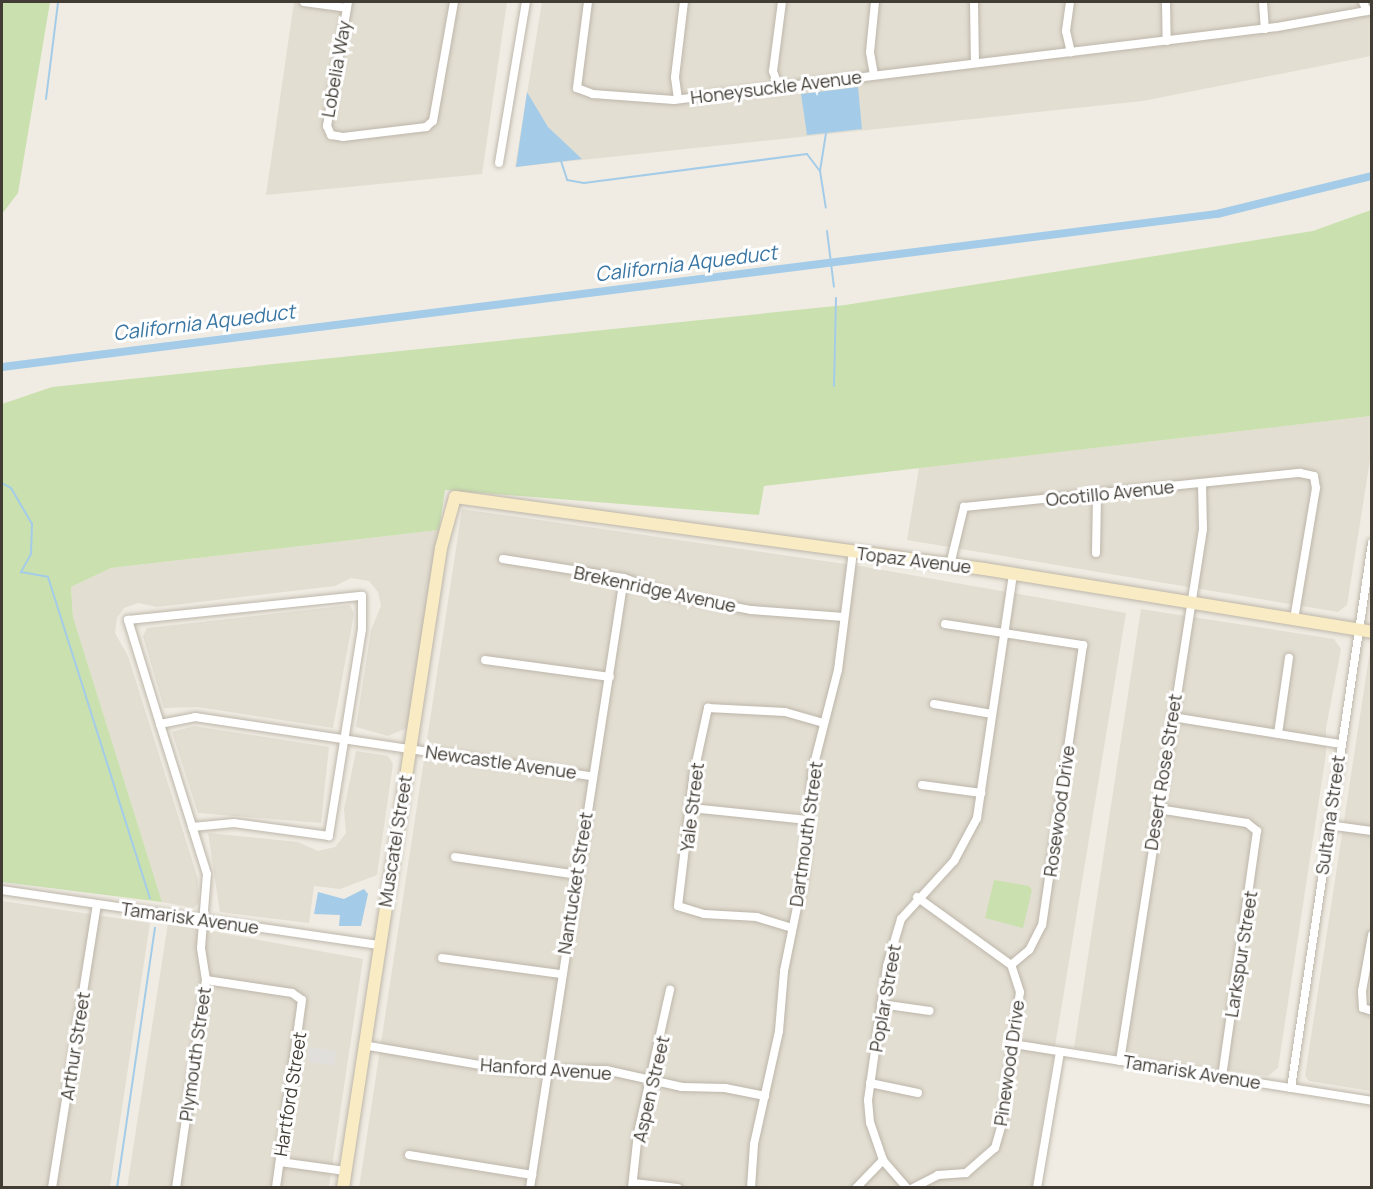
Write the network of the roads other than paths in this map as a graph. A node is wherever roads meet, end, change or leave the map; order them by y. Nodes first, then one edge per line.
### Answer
1 (304, 2) edge
2 (454, 2) edge
3 (526, 2) edge
4 (588, 2) edge
5 (684, 2) edge
6 (782, 2) edge
7 (875, 2) edge
8 (975, 2) edge
9 (1070, 2) edge
10 (1166, 2) edge
11 (1263, 2) edge
12 (1364, 2) edge
13 (347, 5) edge
14 (1369, 11) edge
15 (1265, 29) junction
16 (1167, 41) junction
17 (1071, 52) junction
18 (975, 63) junction
19 (874, 75) junction
20 (778, 86) junction
21 (678, 99) junction
22 (499, 163) dead end
23 (1202, 484) junction
24 (456, 496) joint
25 (1097, 496) junction
26 (1371, 543) edge
27 (853, 552) junction
28 (1096, 553) dead end
29 (503, 559) dead end
30 (950, 565) junction
31 (1013, 574) junction
32 (624, 578) junction
33 (1189, 603) junction
34 (844, 617) junction
35 (1294, 620) junction
36 (945, 624) dead end
37 (1358, 630) junction
38 (1006, 632) junction
39 (1371, 632) edge
40 (1289, 658) dead end
41 (485, 660) dead end
42 (610, 677) junction
43 (934, 704) dead end
44 (992, 714) junction
45 (1172, 717) junction
46 (823, 723) junction
47 (160, 724) junction
48 (1278, 734) junction
49 (345, 739) junction
50 (1340, 744) junction
51 (410, 749) junction
52 (591, 776) junction
53 (922, 785) dead end
54 (981, 793) junction
55 (691, 808) junction
56 (1158, 809) junction
57 (807, 820) junction
58 (1328, 825) junction
59 (192, 827) junction
60 (1371, 831) edge
61 (455, 857) dead end
62 (578, 875) junction
63 (2, 890) edge
64 (917, 897) junction
65 (97, 905) junction
66 (205, 920) junction
67 (792, 928) junction
68 (1371, 934) edge
69 (378, 945) junction
70 (442, 958) dead end
71 (1011, 965) junction
72 (561, 974) junction
73 (206, 980) junction
74 (670, 990) dead end
75 (881, 1004) junction
76 (1367, 1010) edge
77 (930, 1011) dead end
78 (1013, 1044) junction
79 (363, 1046) junction
80 (1060, 1052) junction
81 (1120, 1061) junction
82 (547, 1072) junction
83 (1222, 1077) junction
84 (651, 1082) junction
85 (870, 1083) junction
86 (1291, 1088) junction
87 (918, 1093) dead end
88 (765, 1096) junction
89 (1371, 1101) edge
90 (409, 1155) dead end
91 (883, 1160) junction
92 (280, 1162) junction
93 (345, 1171) junction
94 (532, 1175) junction
95 (633, 1185) edge
96 (52, 1188) edge
97 (176, 1188) edge
98 (276, 1188) edge
99 (343, 1188) edge
100 (530, 1188) edge
101 (678, 1188) edge
102 (751, 1188) edge
103 (856, 1188) edge
104 (907, 1188) edge
105 (913, 1188) edge
106 (1037, 1188) edge

1 - 13 street
2 - 13 street, Lobelia Way
3 - 22 street
4 - 21 street, Honeysuckle Avenue
5 - 21 street
6 - 20 street
7 - 19 street
8 - 18 street
9 - 17 street
10 - 16 street
11 - 15 street
12 - 14 street
14 - 15 street, Honeysuckle Avenue
15 - 16 street, Honeysuckle Avenue
16 - 17 street, Honeysuckle Avenue
17 - 18 street, Honeysuckle Avenue
18 - 19 street, Honeysuckle Avenue
19 - 20 street, Honeysuckle Avenue
20 - 21 street, Honeysuckle Avenue
23 - 25 street, Ocotillo Avenue
23 - 33 street, Desert Rose Street
23 - 35 street, Ocotillo Avenue
24 - 27 street, Topaz Avenue
24 - 51 street, Muscatel Street
25 - 28 street
25 - 30 street, Ocotillo Avenue
26 - 37 street, Sultana Street
27 - 30 street, Topaz Avenue
27 - 34 street, Dartmouth Street
29 - 32 street, Brekenridge Avenue
30 - 31 street, Topaz Avenue
31 - 33 street, Topaz Avenue
31 - 38 street, Poplar Street
32 - 34 street, Brekenridge Avenue
32 - 42 street, Nantucket Street
33 - 35 street, Topaz Avenue
33 - 45 street, Desert Rose Street
34 - 46 street, Dartmouth Street
35 - 37 street, Topaz Avenue
36 - 38 street
37 - 39 street, Topaz Avenue
37 - 50 street, Sultana Street
38 - 44 street, Poplar Street
38 - 71 street, Rosewood Drive
40 - 48 street
41 - 42 street
42 - 52 street, Nantucket Street
43 - 44 street
44 - 54 street, Poplar Street
45 - 48 street
45 - 56 street, Desert Rose Street
46 - 55 street, Yale Street
46 - 57 street, Dartmouth Street
47 - 49 street, Newcastle Avenue
47 - 49 street, Plymouth Street
47 - 59 street, Plymouth Street
48 - 50 street
49 - 51 street, Newcastle Avenue
49 - 59 street
50 - 58 street, Sultana Street
51 - 52 street, Newcastle Avenue
51 - 69 street, Muscatel Street
52 - 62 street, Nantucket Street
53 - 54 street
54 - 64 street, Poplar Street
55 - 57 street
55 - 67 street, Yale Street
56 - 81 street, Desert Rose Street
56 - 83 street, Larkspur Street
57 - 67 street, Dartmouth Street
58 - 60 street
58 - 86 street, Sultana Street
59 - 66 street, Plymouth Street
61 - 62 street
62 - 72 street, Nantucket Street
63 - 65 street, Tamarisk Avenue
64 - 71 street
64 - 75 street, Poplar Street
65 - 66 street, Tamarisk Avenue
65 - 96 street, Arthur Street
66 - 69 street, Tamarisk Avenue
66 - 73 street, Plymouth Street
67 - 88 street, Dartmouth Street
68 - 76 street
69 - 79 street, Muscatel Street
70 - 72 street
71 - 78 street, Pinewood Drive
72 - 82 street, Nantucket Street
73 - 92 street, Hartford Street
73 - 97 street, Plymouth Street
74 - 84 street, Aspen Street
75 - 77 street
75 - 85 street, Poplar Street
78 - 80 street, Tamarisk Avenue
78 - 105 street, Pinewood Drive
79 - 82 street, Hanford Avenue
79 - 93 street, Muscatel Street
80 - 81 street, Tamarisk Avenue
80 - 106 street
81 - 83 street, Tamarisk Avenue
82 - 84 street, Hanford Avenue
82 - 94 street, Nantucket Street
83 - 86 street, Tamarisk Avenue
84 - 88 street, Hanford Avenue
84 - 95 street, Aspen Street
85 - 87 street
85 - 91 street, Poplar Street
86 - 89 street, Tamarisk Avenue
88 - 102 street, Dartmouth Street
90 - 94 street
91 - 103 street
91 - 104 street, Poplar Street
92 - 93 street
92 - 98 street, Hartford Street
93 - 99 street, Muscatel Street
94 - 100 street, Nantucket Street
95 - 101 street

